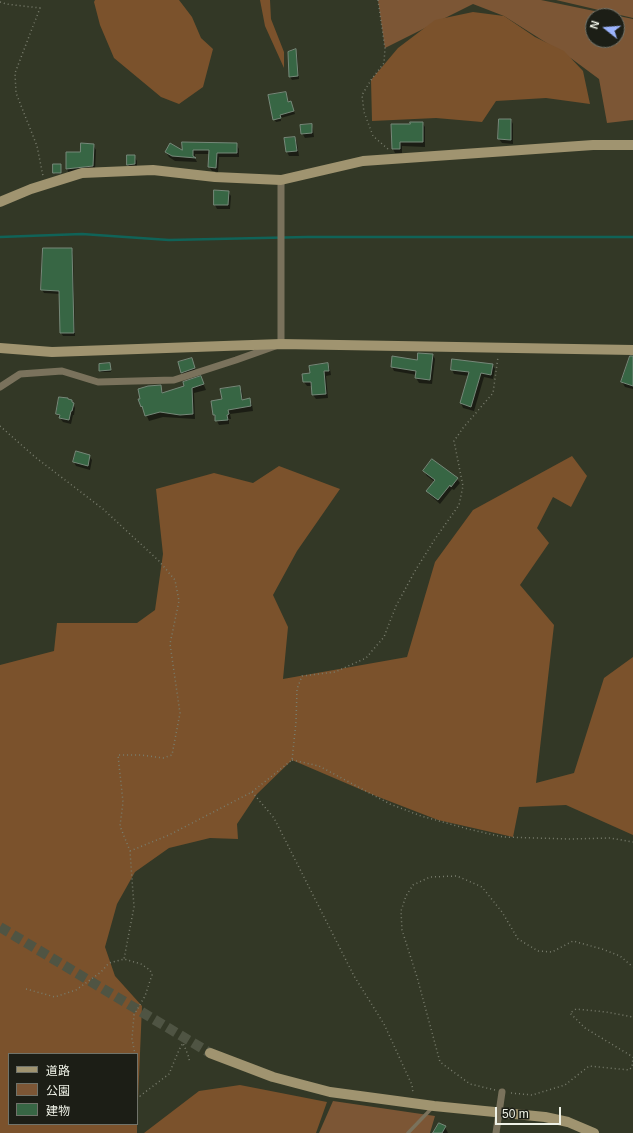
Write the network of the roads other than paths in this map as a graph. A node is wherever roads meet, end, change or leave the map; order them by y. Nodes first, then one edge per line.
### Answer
1 (633, 146) edge
2 (281, 180) junction
3 (0, 202) edge
4 (281, 344) junction
5 (0, 348) edge
6 (633, 350) edge
7 (0, 387) edge
8 (210, 1053) tunnel mouth
9 (502, 1092) road end
10 (434, 1106) junction
11 (408, 1133) edge
12 (496, 1133) edge
13 (594, 1133) edge

1 - 2 street
2 - 3 street
2 - 4 street
4 - 5 street
4 - 6 street
4 - 7 street
8 - 10 street
9 - 12 street, bridge
10 - 11 lane
10 - 13 street

